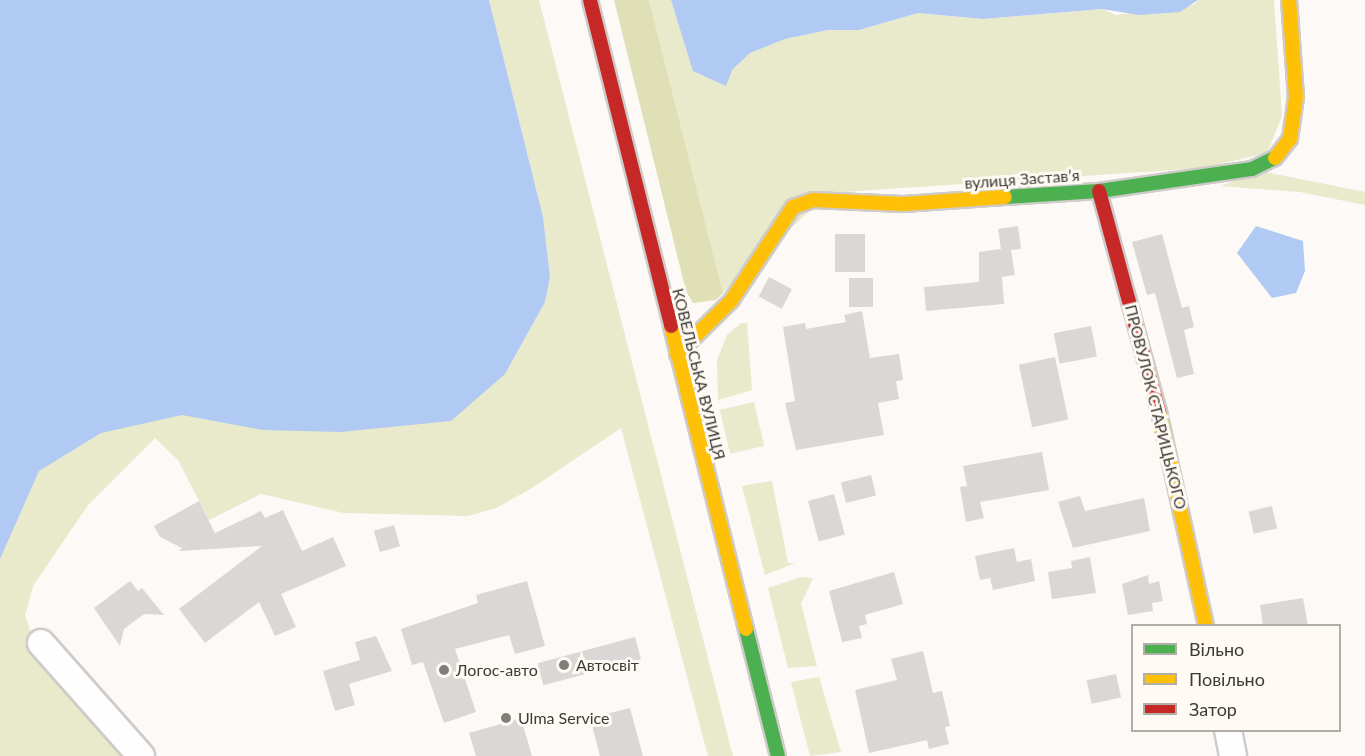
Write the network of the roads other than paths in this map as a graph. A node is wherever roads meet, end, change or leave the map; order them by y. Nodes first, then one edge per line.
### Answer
1 (590, 0) edge
2 (1289, 0) edge
3 (1099, 191) junction
4 (677, 354) junction
5 (1206, 624) edge
6 (41, 643) dead end
7 (1228, 732) edge
8 (141, 756) edge
9 (778, 756) edge
10 (1233, 756) edge

1 - 4 street, КОВЕЛЬСЬКА ВУЛИЦЯ
2 - 3 street, вулиця Заставʼя
3 - 4 street, вулиця Заставʼя
3 - 5 street, ПРОВУЛОК СТАРИЦЬКОГО
4 - 9 street, КОВЕЛЬСЬКА ВУЛИЦЯ
6 - 8 street
7 - 10 street

